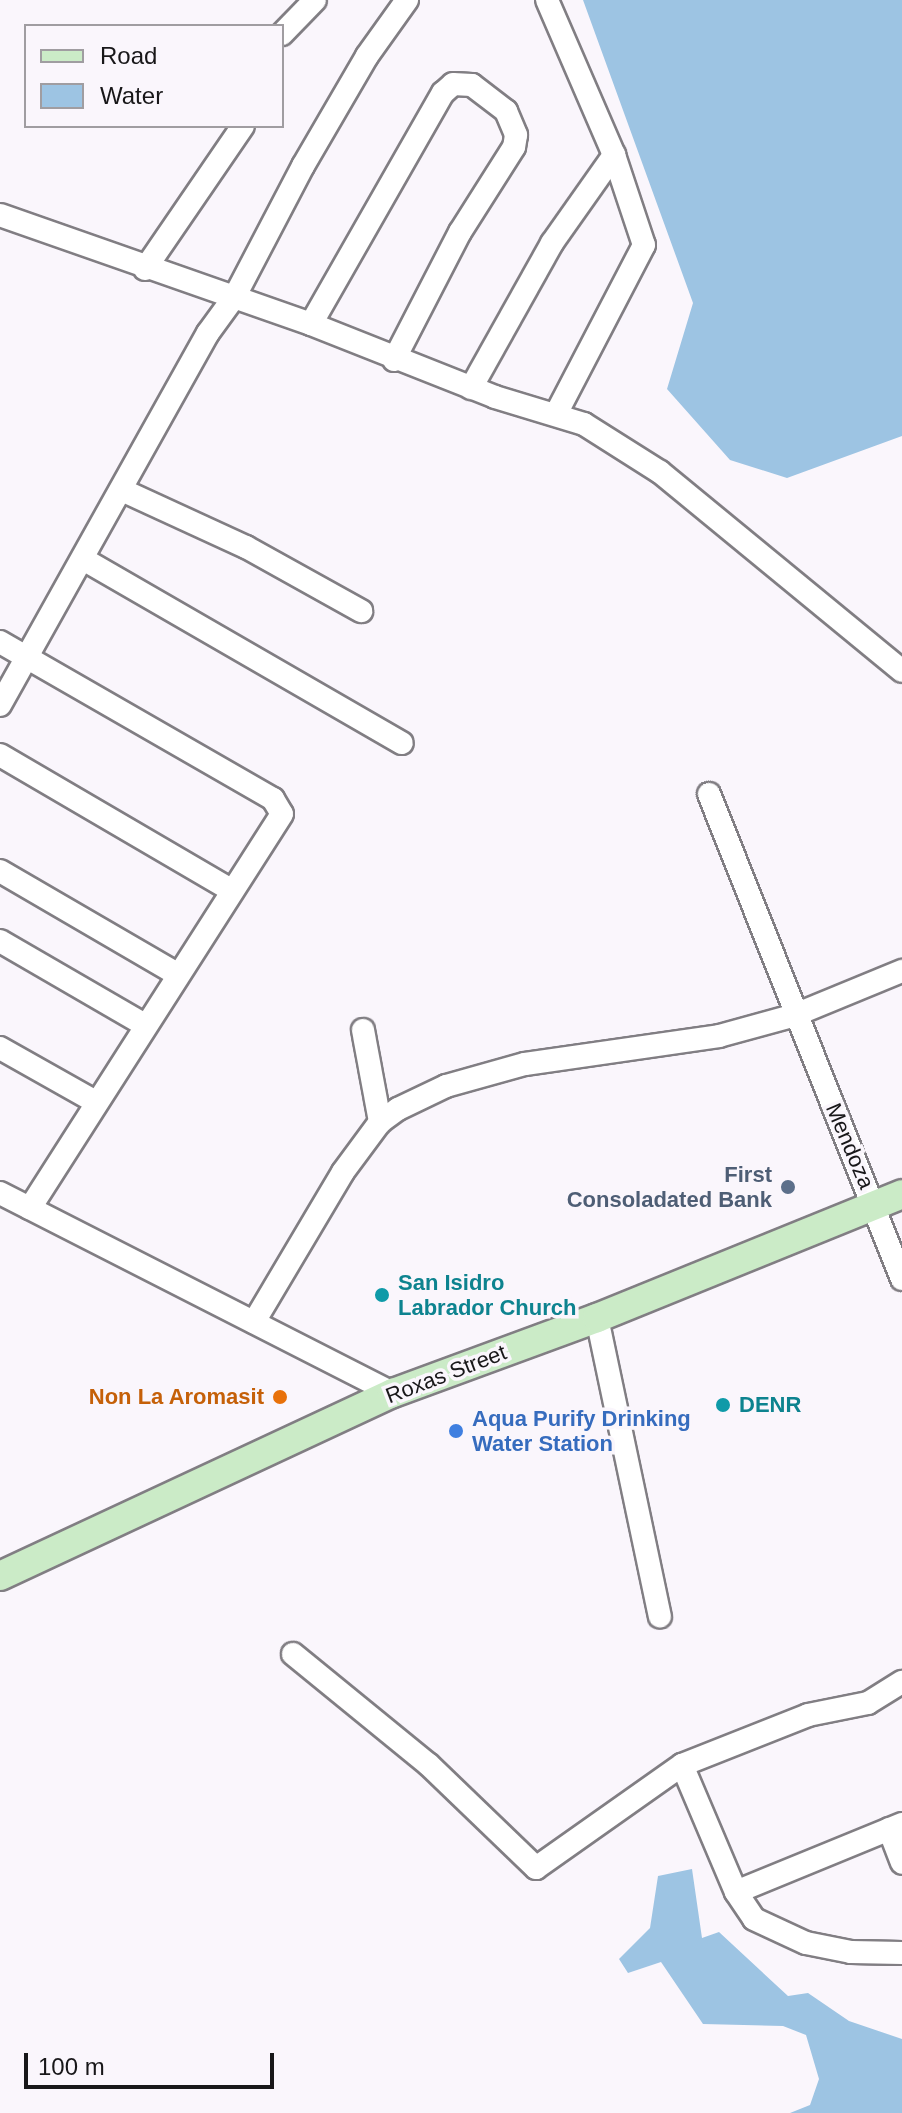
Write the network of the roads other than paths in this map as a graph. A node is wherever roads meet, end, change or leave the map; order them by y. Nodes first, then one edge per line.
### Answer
1 (315, 0) edge
2 (407, 0) edge
3 (547, 0) edge
4 (284, 32) edge
5 (242, 128) edge
6 (614, 155) junction
7 (0, 215) edge
8 (145, 269) junction
9 (235, 296) junction
10 (311, 324) junction
11 (394, 360) junction
12 (471, 388) junction
13 (556, 414) junction
14 (122, 490) junction
15 (83, 559) junction
16 (361, 611) dead end
17 (0, 642) edge
18 (29, 657) junction
19 (902, 670) edge
20 (0, 705) edge
21 (402, 743) dead end
22 (0, 755) edge
23 (709, 794) dead end
24 (0, 871) edge
25 (231, 890) junction
26 (0, 941) edge
27 (902, 971) edge
28 (177, 974) junction
29 (795, 1015) junction
30 (145, 1025) junction
31 (363, 1030) dead end
32 (0, 1048) edge
33 (96, 1102) junction
34 (380, 1122) junction
35 (0, 1193) edge
36 (902, 1194) edge
37 (875, 1205) junction
38 (30, 1208) junction
39 (902, 1279) edge
40 (597, 1318) junction
41 (254, 1322) junction
42 (393, 1393) junction
43 (0, 1576) edge
44 (660, 1616) dead end
45 (293, 1654) dead end
46 (902, 1682) edge
47 (682, 1765) junction
48 (895, 1826) edge
49 (902, 1863) edge
50 (736, 1892) junction
51 (902, 1953) edge

1 - 4 street
2 - 9 street
3 - 6 street
5 - 8 street
6 - 12 street
6 - 13 street
7 - 8 street
8 - 9 street
9 - 10 street
9 - 14 street
10 - 11 street
10 - 11 street
11 - 12 street
12 - 13 street
13 - 19 street
14 - 15 street
14 - 16 street
15 - 18 street
15 - 21 street
17 - 18 street
18 - 20 street
18 - 25 street
22 - 25 street
23 - 29 street, Mendoza
24 - 28 street
25 - 28 street
26 - 30 street
27 - 29 street
28 - 30 street
29 - 34 street
29 - 37 street, Mendoza
30 - 33 street
31 - 34 street
32 - 33 street
33 - 38 street
34 - 41 street
35 - 38 street
36 - 37 main road, Roxas Street
37 - 39 street, Mendoza
37 - 40 main road, Roxas Street
38 - 41 street
40 - 42 main road, Roxas Street
40 - 44 street
41 - 42 street
42 - 43 main road, Roxas Street
45 - 47 street
46 - 47 street
47 - 50 street
48 - 49 street
48 - 50 street
50 - 51 street

